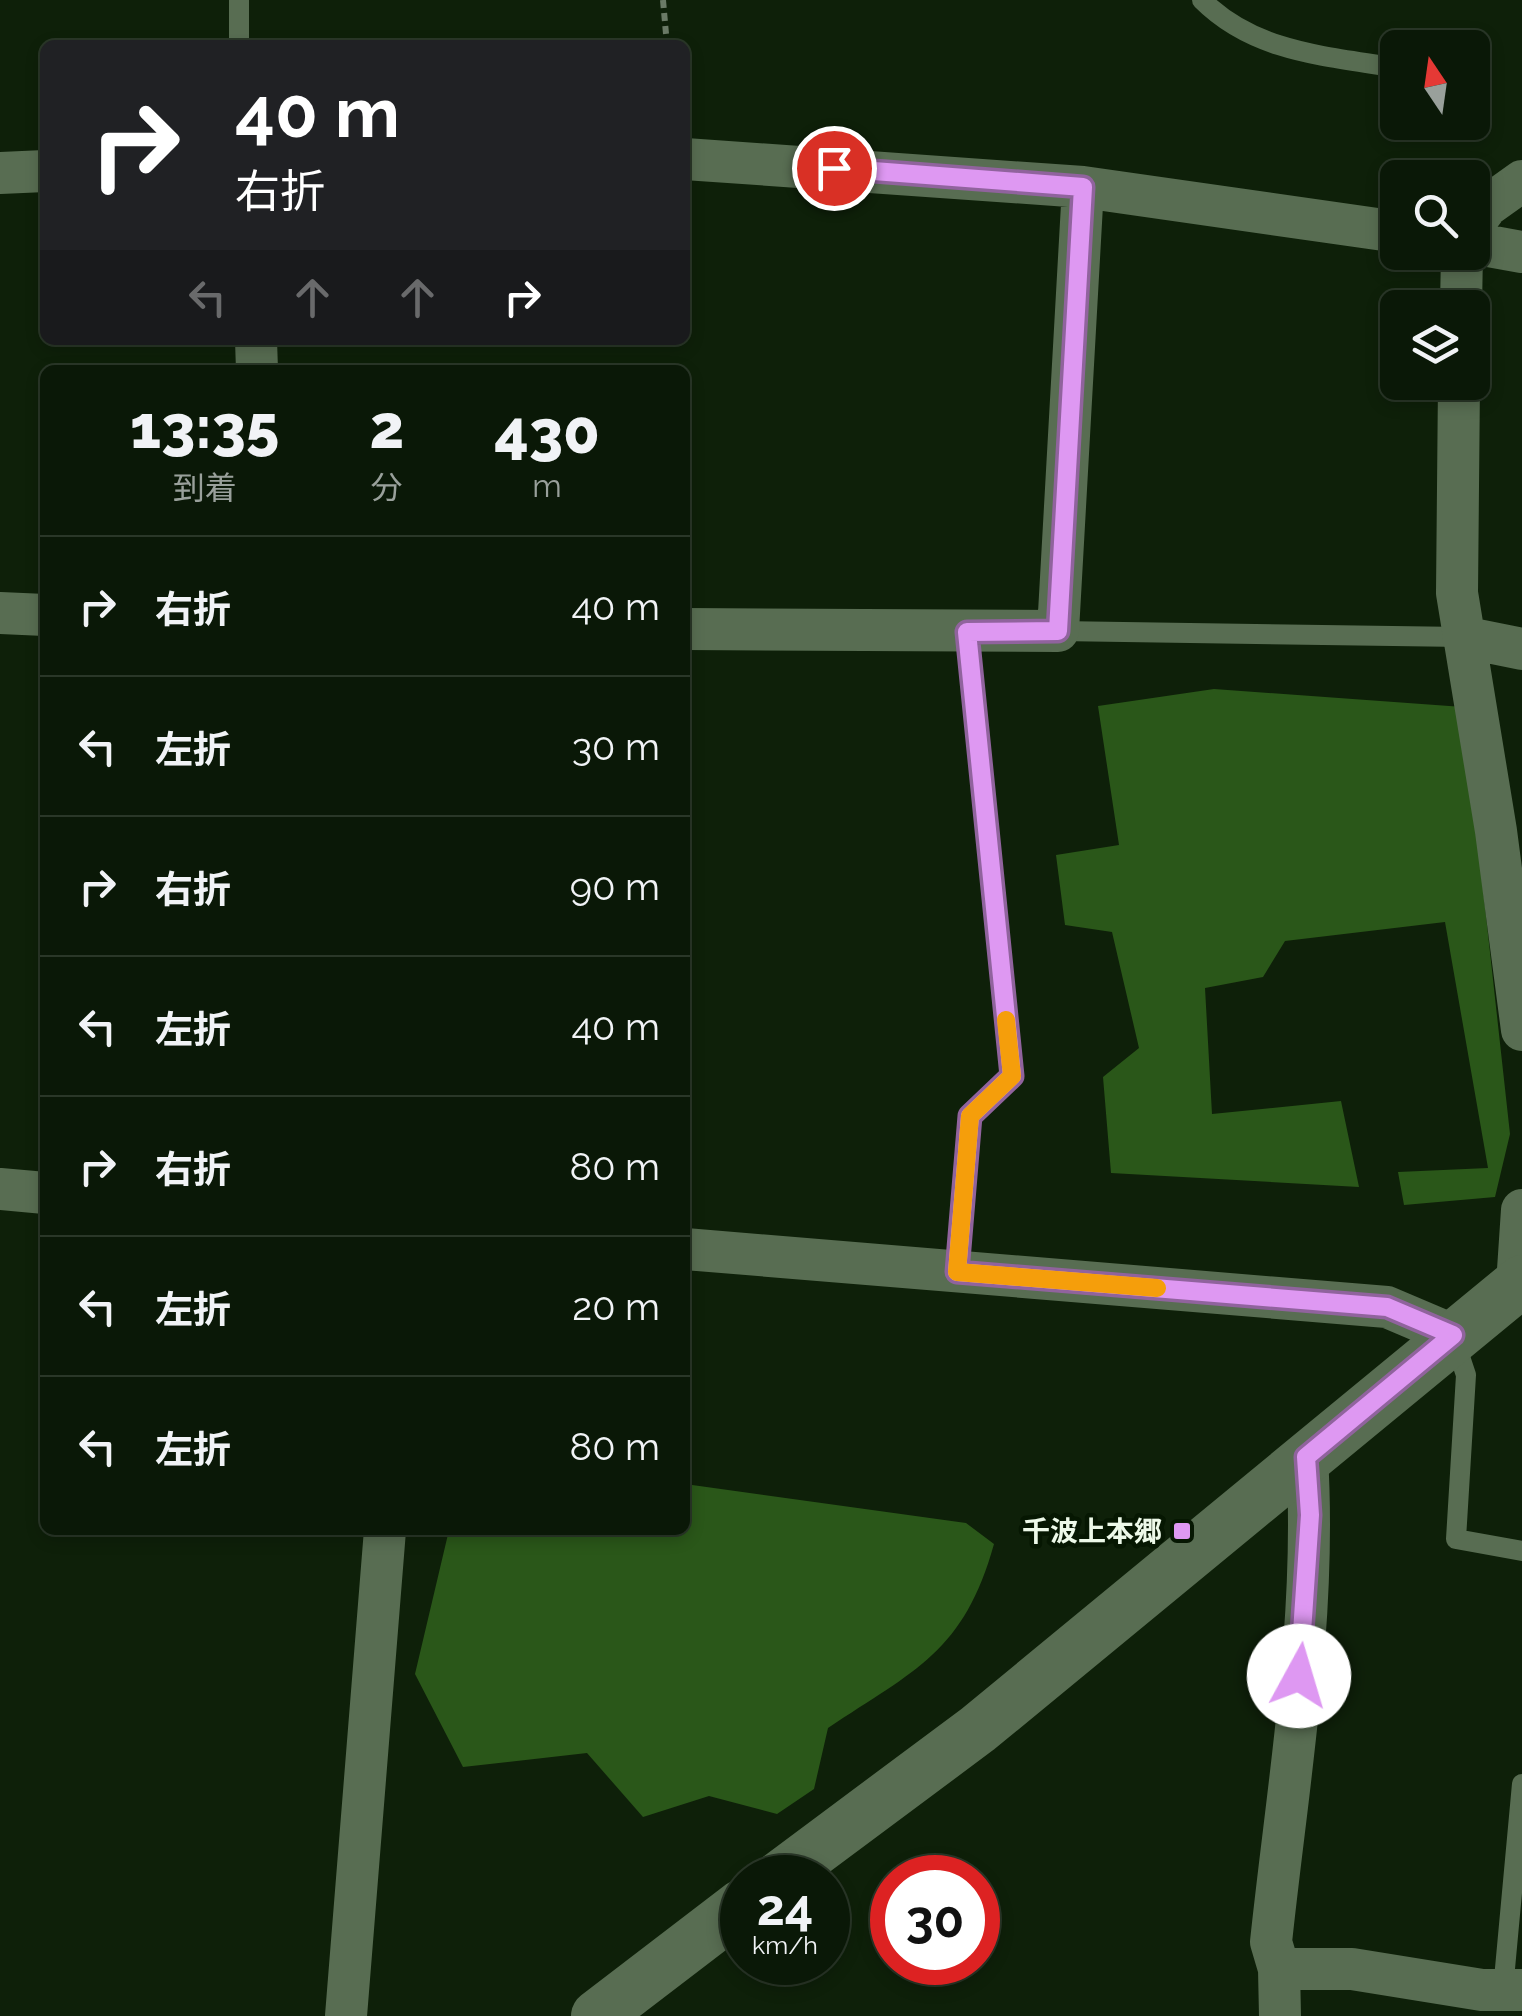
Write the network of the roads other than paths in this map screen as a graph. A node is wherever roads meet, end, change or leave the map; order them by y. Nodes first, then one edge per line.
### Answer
1 (239, 0) edge
2 (1202, 0) edge
3 (239, 40) edge
4 (1380, 65) edge
5 (690, 159) edge
6 (40, 171) edge
7 (0, 173) edge
8 (1522, 181) edge
9 (1083, 187) junction
10 (1490, 204) edge
11 (1380, 229) edge
12 (1490, 246) edge
13 (1522, 252) edge
14 (1459, 400) edge
15 (0, 613) edge
16 (40, 615) edge
17 (690, 629) edge
18 (1058, 631) junction
19 (967, 632) junction
20 (1463, 637) junction
21 (1522, 649) edge
22 (1522, 1030) edge
23 (0, 1188) edge
24 (40, 1192) edge
25 (1522, 1210) edge
26 (690, 1249) edge
27 (957, 1272) junction
28 (1519, 1283) edge
29 (1453, 1335) junction
30 (1306, 1457) junction
31 (385, 1535) edge
32 (1522, 1551) edge
33 (1522, 1784) edge
34 (809, 1855) edge
35 (720, 1922) edge
36 (1279, 1969) junction
37 (1512, 1990) edge
38 (346, 2016) edge
39 (596, 2016) edge
40 (1280, 2016) edge

1 - 3 lane
2 - 4 lane
5 - 9 street
6 - 7 street
8 - 10 street
9 - 11 street
9 - 18 street
12 - 13 street
14 - 20 street
15 - 16 street
17 - 19 street
18 - 19 street
18 - 20 lane
19 - 27 lane
20 - 21 street
20 - 22 street
23 - 24 street
25 - 28 street
26 - 27 street
27 - 29 street
28 - 29 street
29 - 30 street
29 - 32 lane
30 - 34 street
30 - 36 street
31 - 38 street
33 - 37 lane
35 - 39 street
36 - 37 street
36 - 40 street

